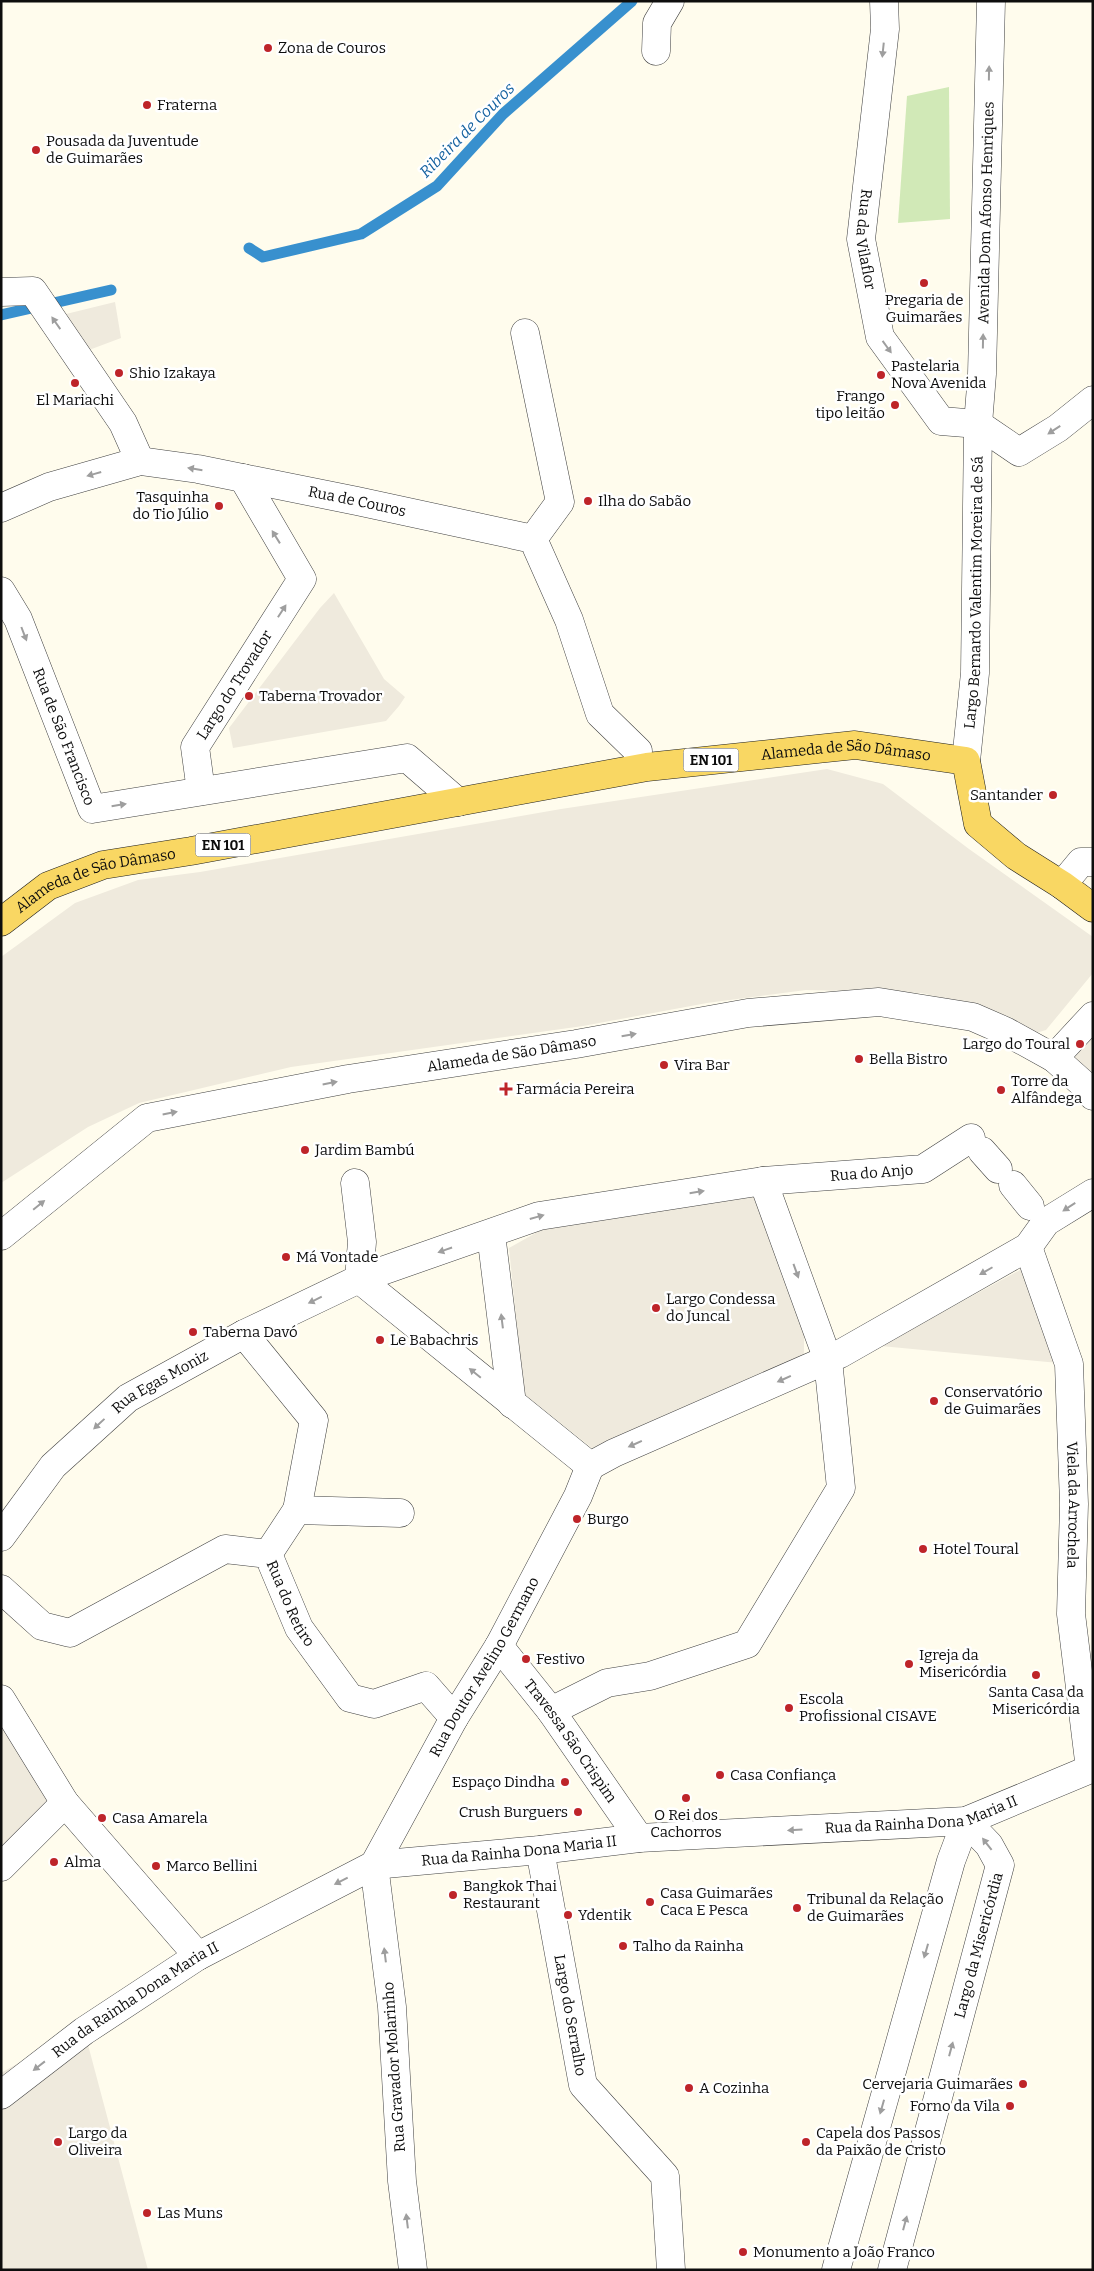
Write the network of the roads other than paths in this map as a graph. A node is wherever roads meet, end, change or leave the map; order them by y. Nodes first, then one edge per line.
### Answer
1 (670, 1) edge
2 (884, 1) edge
3 (990, 1) edge
4 (656, 51) dead end
5 (1, 292) edge
6 (525, 333) dead end
7 (1093, 400) edge
8 (978, 424) junction
9 (140, 461) junction
10 (243, 478) junction
11 (1, 508) edge
12 (533, 539) junction
13 (1, 591) edge
14 (638, 751) dead end
15 (966, 761) junction
16 (201, 791) junction
17 (458, 802) junction
18 (1093, 862) edge
19 (1062, 885) junction
20 (1093, 908) edge
21 (1, 922) edge
22 (1093, 1016) edge
23 (1054, 1058) junction
24 (1093, 1096) edge
25 (763, 1181) junction
26 (355, 1183) dead end
27 (1093, 1193) edge
28 (1038, 1214) junction
29 (491, 1234) junction
30 (1, 1236) edge
31 (1028, 1247) junction
32 (359, 1279) junction
33 (244, 1334) junction
34 (828, 1360) junction
35 (512, 1404) junction
36 (590, 1466) junction
37 (297, 1510) junction
38 (400, 1513) dead end
39 (1, 1537) edge
40 (268, 1554) junction
41 (1, 1589) edge
42 (499, 1646) junction
43 (1, 1700) edge
44 (551, 1711) junction
45 (454, 1718) junction
46 (1091, 1768) edge
47 (66, 1803) junction
48 (966, 1821) junction
49 (639, 1838) junction
50 (540, 1850) junction
51 (374, 1865) junction
52 (1, 1867) edge
53 (198, 1956) junction
54 (1, 2095) edge
55 (413, 2270) edge
56 (671, 2270) edge
57 (836, 2270) edge
58 (892, 2270) edge

1 - 4 street
2 -> 8 street, Rua da Vilaflor
8 -> 3 street, Avenida Dom Afonso Henriques
9 -> 5 street
6 - 12 street
7 -> 8 street
8 - 15 street, Largo Bernardo Valentim Moreira de Sá
10 -> 9 street, Rua de Couros
9 -> 11 street
10 - 12 street, Rua de Couros
16 -> 10 street, Largo do Trovador
12 - 14 street
13 -> 16 street, Rua de São Francisco
15 - 17 main road, Alameda de São Dâmaso / EN 101
15 - 19 main road
16 - 17 street
17 - 21 main road, Alameda de São Dâmaso / EN 101
18 - 19 street
19 - 20 main road
22 - 23 street
23 - 24 street
30 -> 23 street, Alameda de São Dâmaso
25 - 28 street, Rua do Anjo
29 -> 25 street
25 -> 34 street
26 - 32 street
27 -> 28 street
28 - 31 street
29 -> 32 street
35 -> 29 street
31 -> 34 street
31 - 46 street, Viela da Arrochela
32 -> 33 street, Rua Egas Moniz
35 -> 32 street
33 - 37 street
33 -> 39 street, Rua Egas Moniz
34 -> 36 street
34 - 44 street
35 - 36 street
36 - 42 street, Rua Doutor Avelino Germano
37 - 38 street
37 - 40 street
40 - 41 street, Rua do Retiro
40 - 45 street, Rua do Retiro
42 - 44 street, Travessa São Crispim
42 - 45 street, Rua Doutor Avelino Germano
43 - 47 street
44 - 49 street, Travessa São Crispim
45 - 51 street, Rua Doutor Avelino Germano
46 - 48 street, Rua da Rainha Dona Maria II
47 - 52 street
47 - 53 street
48 -> 49 street, Rua da Rainha Dona Maria II
48 -> 57 street
58 -> 48 street, Largo da Misericórdia
49 - 50 street, Rua da Rainha Dona Maria II
50 - 51 street, Rua da Rainha Dona Maria II
50 - 56 street, Largo do Serralho
51 -> 53 street, Rua da Rainha Dona Maria II
55 -> 51 street, Rua Gravador Molarinho
53 -> 54 street, Rua da Rainha Dona Maria II

